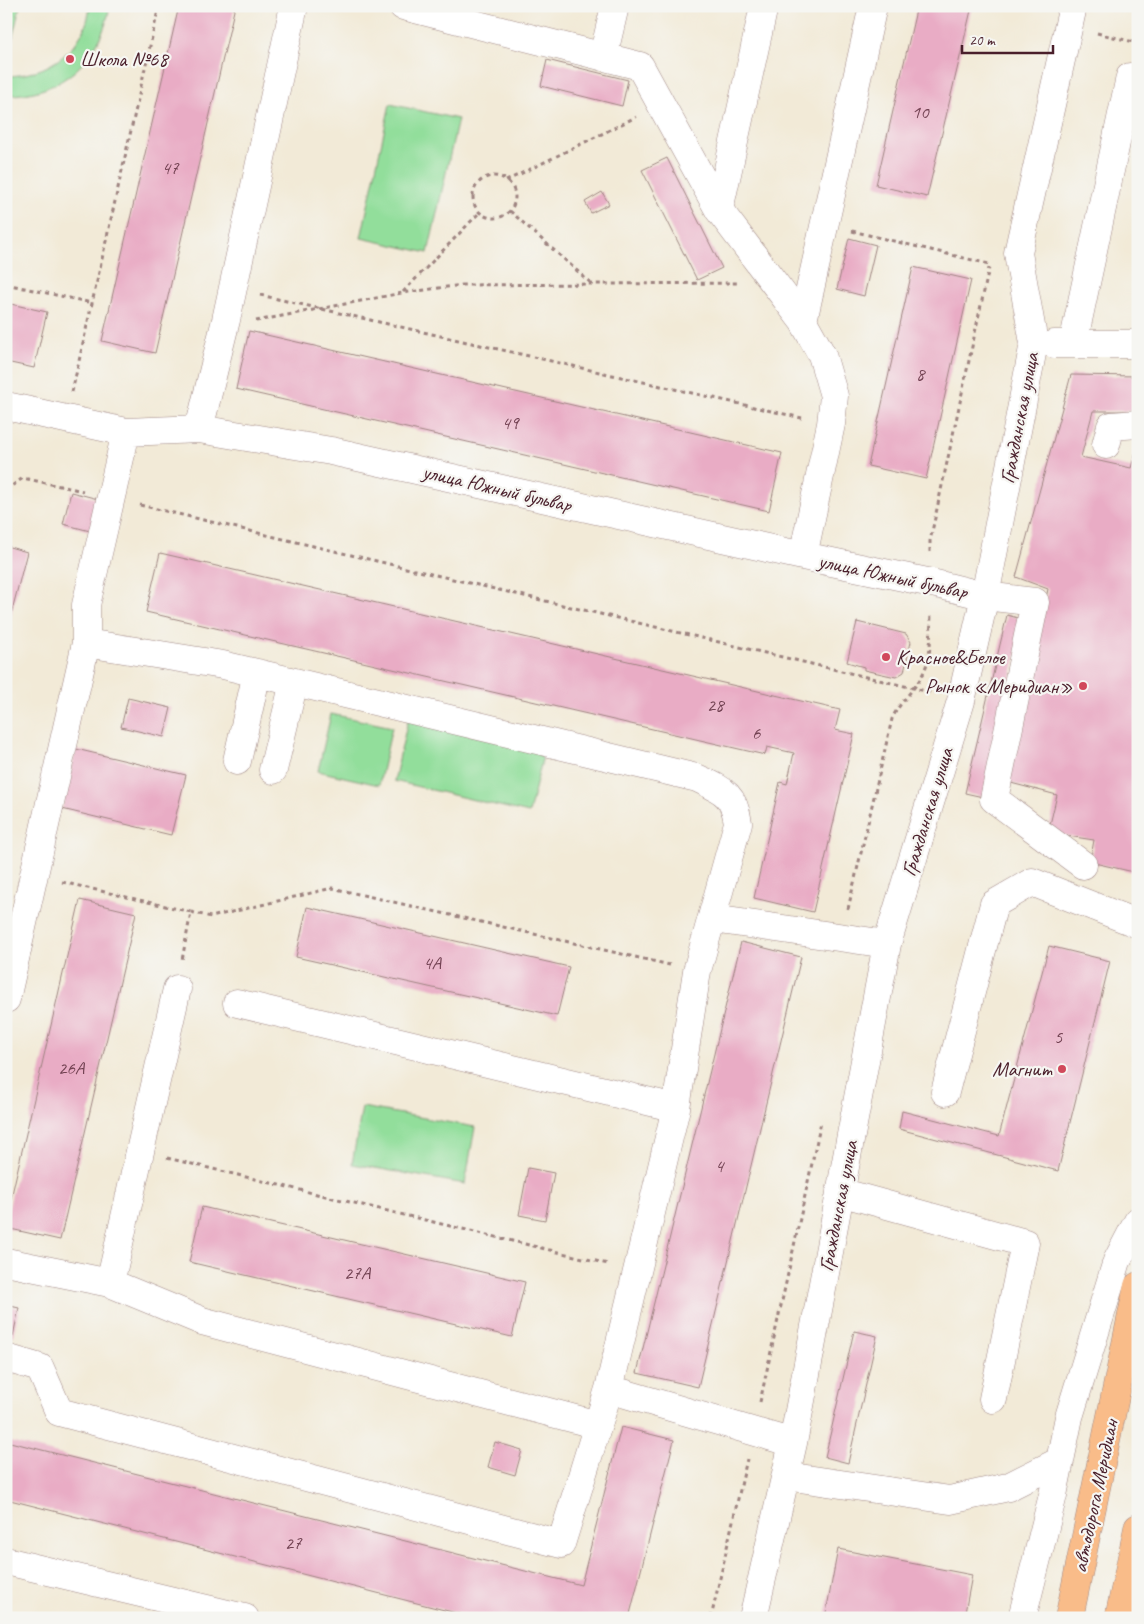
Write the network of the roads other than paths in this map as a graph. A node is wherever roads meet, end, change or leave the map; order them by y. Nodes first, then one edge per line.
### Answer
1 (294, 6) edge
2 (403, 6) edge
3 (615, 6) edge
4 (764, 6) edge
5 (873, 6) edge
6 (1070, 16) edge
7 (603, 57) junction
8 (1130, 77) dead end
9 (719, 210) junction
10 (803, 321) junction
11 (1034, 343) junction
12 (1073, 344) junction
13 (1138, 344) edge
14 (6, 406) edge
15 (1138, 424) edge
16 (199, 429) junction
17 (126, 432) junction
18 (1106, 445) dead end
19 (803, 556) junction
20 (985, 596) junction
21 (86, 643) junction
22 (257, 673) junction
23 (294, 682) junction
24 (237, 761) dead end
25 (273, 770) dead end
26 (1083, 865) dead end
27 (712, 918) junction
28 (1138, 924) edge
29 (887, 944) junction
30 (177, 989) road end
31 (6, 999) edge
32 (236, 1003) dead end
33 (945, 1092) dead end
34 (676, 1108) junction
35 (840, 1192) junction
36 (1138, 1220) edge
37 (6, 1262) edge
38 (110, 1283) junction
39 (1138, 1286) edge
40 (6, 1358) edge
41 (609, 1389) junction
42 (993, 1399) dead end
43 (598, 1425) junction
44 (793, 1443) junction
45 (1060, 1460) junction
46 (786, 1476) junction
47 (1138, 1528) edge
48 (6, 1561) edge
49 (1126, 1610) edge
50 (245, 1618) edge
51 (753, 1618) edge
52 (1022, 1618) edge
53 (1070, 1618) edge

1 - 16 street
2 - 7 street
3 - 7 street
4 - 9 street
5 - 10 street
6 - 11 street, Гражданская улица
7 - 9 street
8 - 12 street
9 - 10 street
10 - 19 street
11 - 12 street
11 - 20 street, Гражданская улица
12 - 13 street
14 - 17 street, улица Южный бульвар
15 - 18 street
16 - 17 street, улица Южный бульвар
16 - 19 street, улица Южный бульвар
17 - 21 street
19 - 20 street, улица Южный бульвар
20 - 26 street, улица Южный бульвар
20 - 29 street, Гражданская улица
21 - 22 street
21 - 31 street
22 - 23 street
22 - 24 street
23 - 25 street
23 - 27 street
27 - 29 street
27 - 34 street
28 - 33 street
29 - 35 street, Гражданская улица
30 - 38 street
32 - 34 street
34 - 41 street
35 - 42 street
35 - 44 street, Гражданская улица
36 - 45 street
37 - 38 street
38 - 43 street
39 - 53 main road, автодорога Меридиан
40 - 43 street
41 - 43 street
41 - 44 street
44 - 46 street, Гражданская улица
45 - 46 street
45 - 52 street
46 - 51 street, Гражданская улица
47 - 49 main road
48 - 50 street

